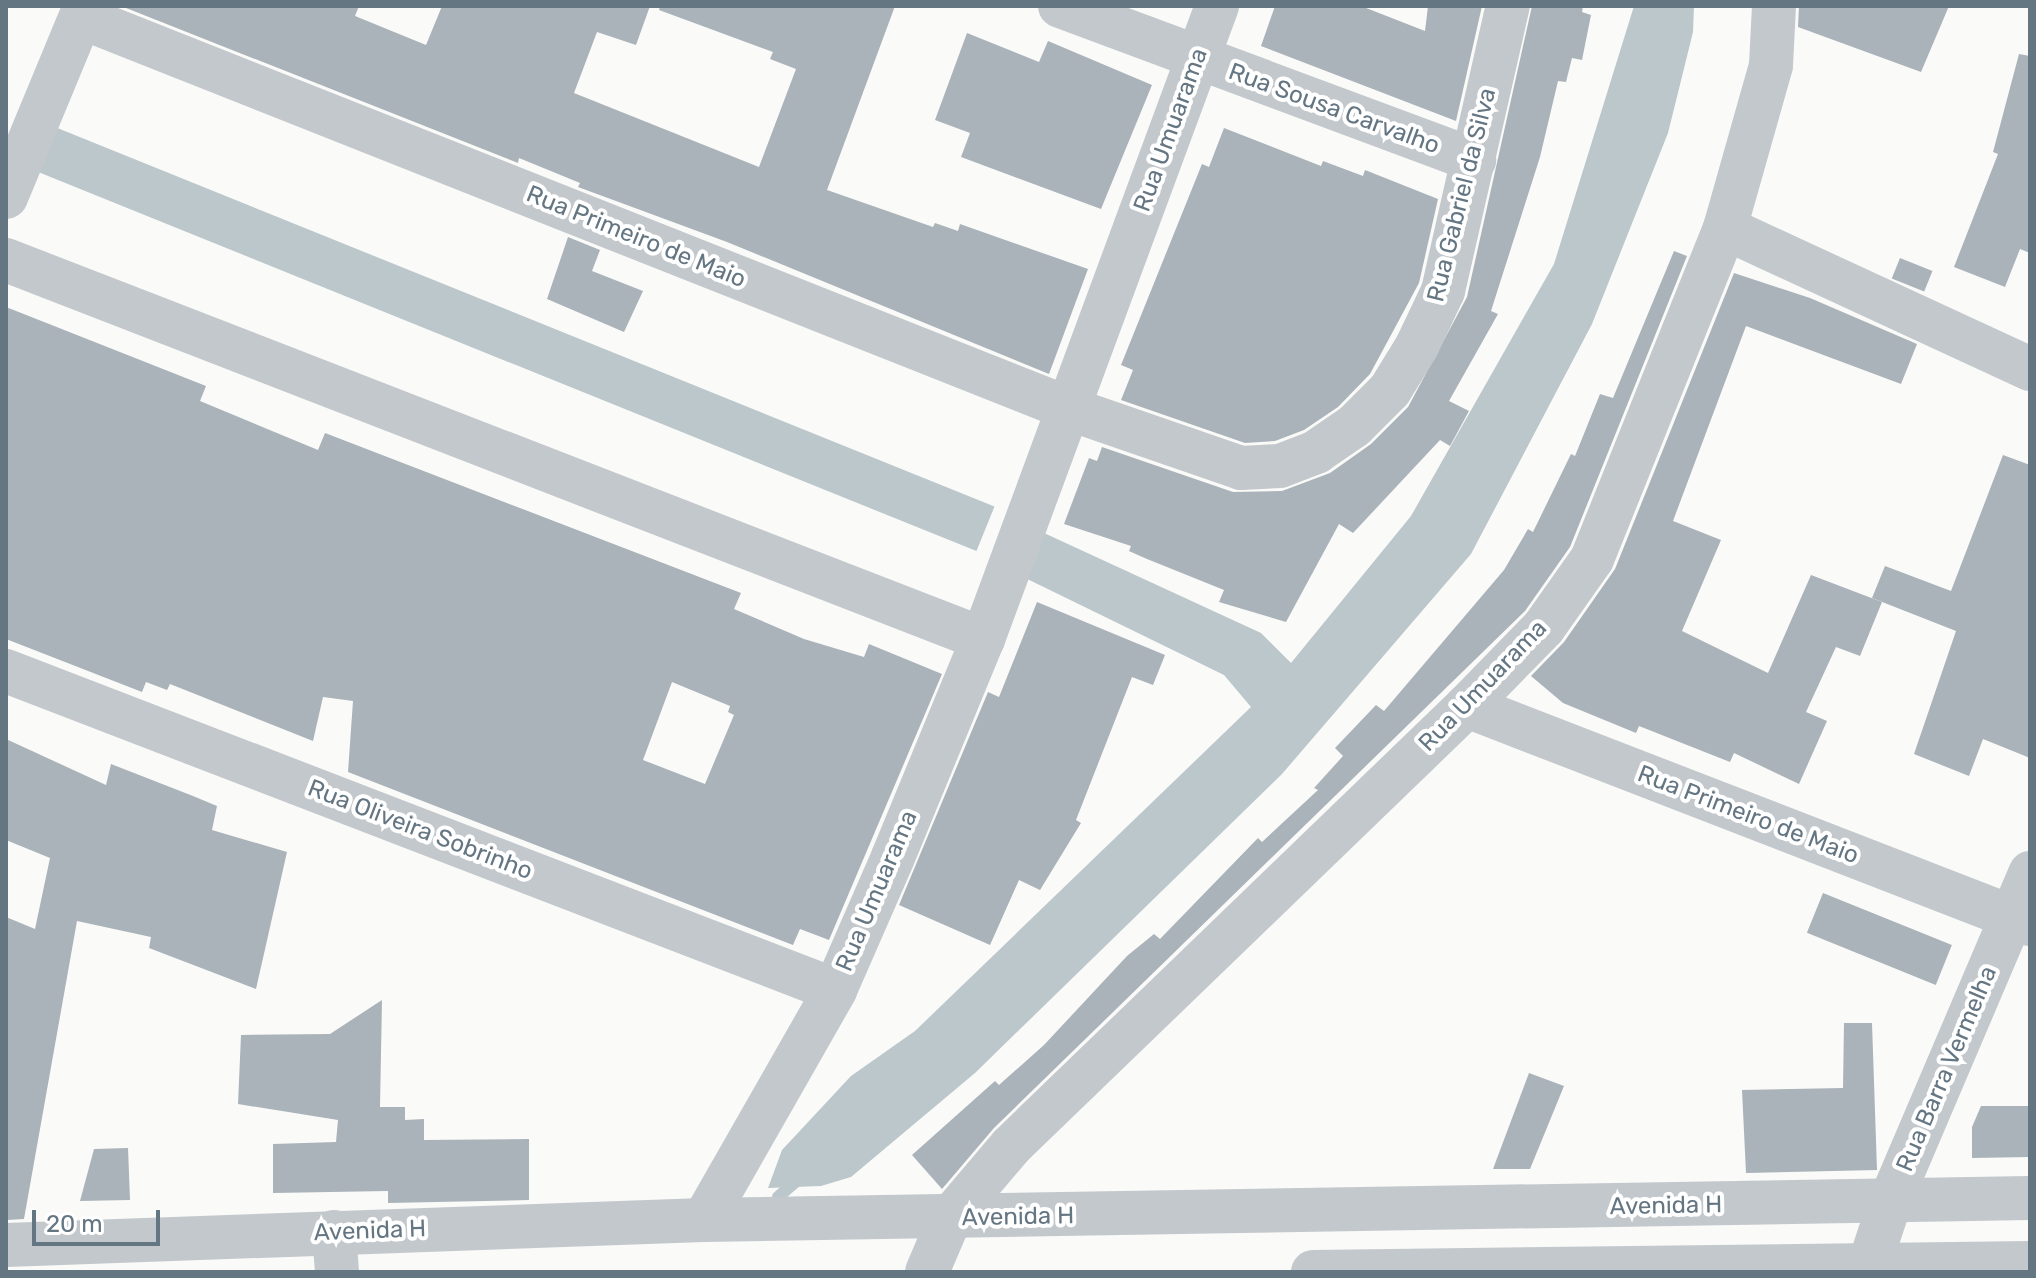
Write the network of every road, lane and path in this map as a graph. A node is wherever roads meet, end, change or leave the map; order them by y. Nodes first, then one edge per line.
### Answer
1 (1060, 6) edge
2 (1217, 6) edge
3 (1508, 6) edge
4 (1774, 6) edge
5 (83, 11) edge
6 (1197, 58) junction
7 (18, 143) edge
8 (1474, 160) junction
9 (6, 197) edge
10 (1725, 228) junction
11 (6, 260) edge
12 (2030, 369) edge
13 (1070, 409) junction
14 (1193, 455) joint
15 (983, 639) junction
16 (6, 671) edge
17 (1467, 706) junction
18 (2030, 873) edge
19 (2022, 921) edge
20 (835, 990) junction
21 (2030, 1198) edge
22 (1890, 1202) junction
23 (950, 1218) junction
24 (704, 1220) junction
25 (6, 1245) edge
26 (335, 1252) edge
27 (2030, 1263) edge
28 (1867, 1269) edge
29 (927, 1272) edge
30 (1313, 1272) edge

1 - 6 street, Rua Sousa Carvalho
2 - 6 street, Rua Umuarama
3 - 8 street, Rua Gabriel da Silva
4 - 10 street, Rua Umuarama
5 - 7 street
5 - 13 street, Rua Primeiro de Maio
6 - 8 street, Rua Sousa Carvalho
6 - 13 street, Rua Umuarama
7 - 9 street
8 - 14 street, Rua Gabriel da Silva
10 - 12 street
10 - 17 street, Rua Umuarama
11 - 15 street
13 - 14 street, Rua Primeiro de Maio
13 - 15 street, Rua Umuarama
15 - 20 street, Rua Umuarama
16 - 20 street, Rua Oliveira Sobrinho
17 - 19 street, Rua Primeiro de Maio
17 - 23 street, Rua Umuarama
18 - 19 street, Rua Barra Vermelha
19 - 22 street, Rua Barra Vermelha
20 - 24 street, Rua Umuarama
21 - 22 street, Avenida H
22 - 23 street, Avenida H
22 - 28 street, Rua Barra Vermelha
23 - 24 street, Avenida H
23 - 29 street, Rua Umuarama
24 - 26 street, Avenida H
25 - 26 street, Avenida H
27 - 28 street
28 - 30 street

